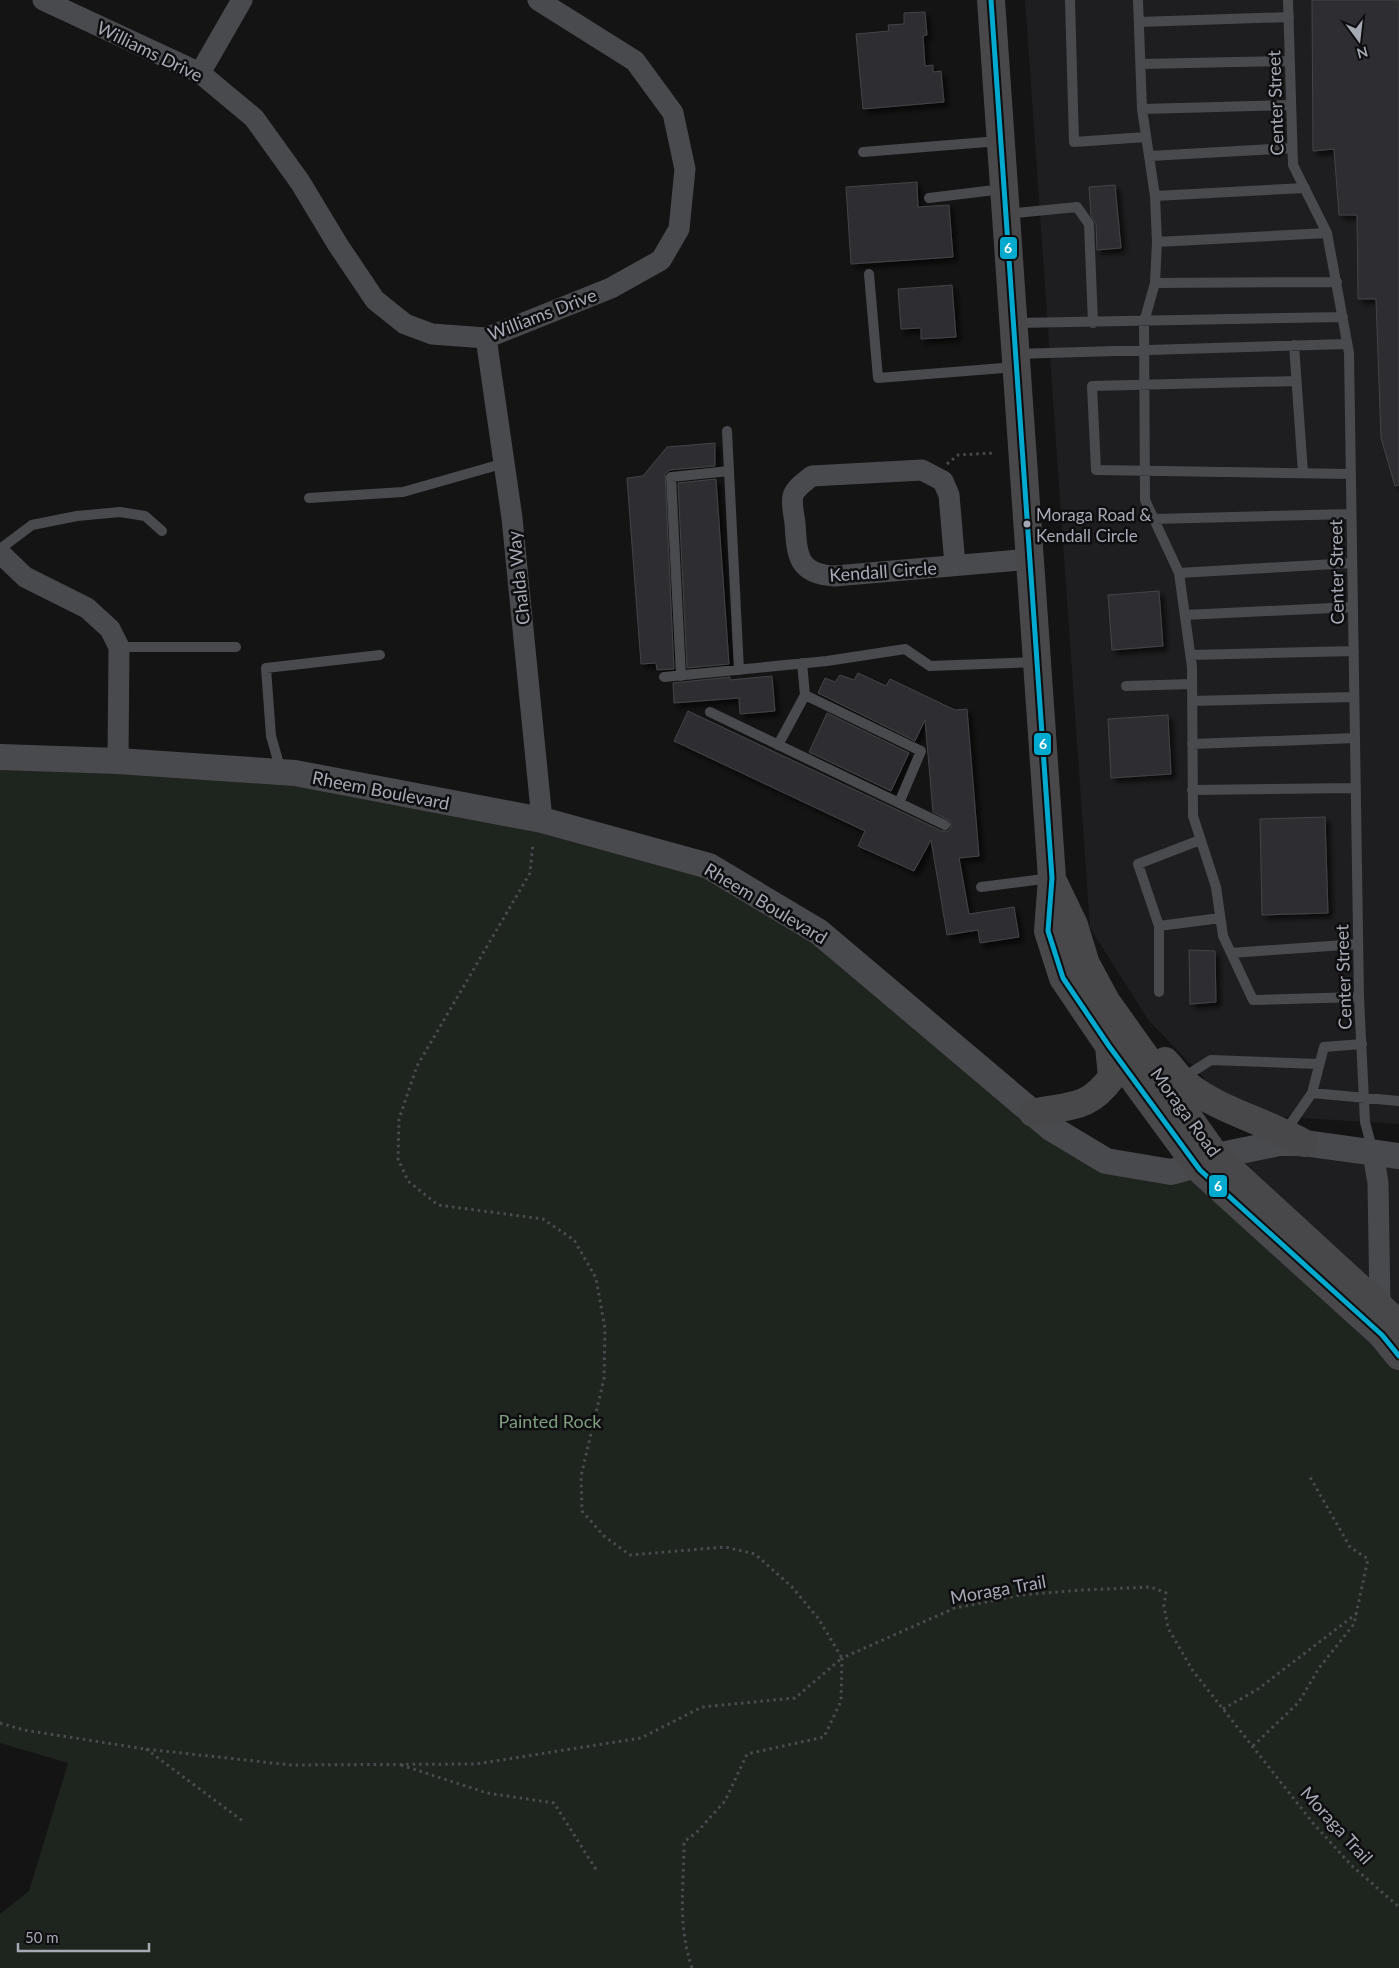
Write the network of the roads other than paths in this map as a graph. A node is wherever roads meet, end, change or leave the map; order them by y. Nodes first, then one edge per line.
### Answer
1 (43, 0) edge
2 (242, 0) edge
3 (538, 0) edge
4 (991, 0) edge
5 (1070, 0) edge
6 (1138, 0) edge
7 (1288, 0) edge
8 (78, 7) edge
9 (1289, 17) junction
10 (1139, 22) junction
11 (1290, 61) junction
12 (1141, 64) junction
13 (200, 74) junction
14 (1291, 105) junction
15 (1142, 109) junction
16 (1146, 137) junction
17 (1001, 141) junction
18 (1292, 148) junction
19 (863, 152) dead end
20 (1150, 156) junction
21 (1304, 188) junction
22 (1155, 196) junction
23 (929, 198) dead end
24 (1005, 202) junction
25 (1327, 233) junction
26 (1157, 242) junction
27 (869, 274) dead end
28 (1337, 282) junction
29 (1155, 283) junction
30 (1343, 317) junction
31 (1144, 322) junction
32 (1014, 323) junction
33 (1093, 323) junction
34 (486, 338) junction
35 (1347, 344) junction
36 (1294, 345) junction
37 (1142, 350) junction
38 (1016, 360) junction
39 (1296, 381) junction
40 (1145, 385) junction
41 (727, 431) dead end
42 (505, 463) junction
43 (729, 470) junction
44 (1144, 471) junction
45 (1303, 473) junction
46 (1351, 474) junction
47 (309, 498) dead end
48 (1352, 514) junction
49 (1154, 519) junction
50 (162, 532) dead end
51 (0, 551) edge
52 (1030, 559) junction
53 (1352, 563) junction
54 (956, 566) junction
55 (1179, 573) junction
56 (1353, 607) junction
57 (1185, 615) junction
58 (119, 647) junction
59 (236, 647) dead end
60 (1354, 650) junction
61 (380, 655) dead end
62 (1190, 655) junction
63 (1037, 662) junction
64 (802, 663) junction
65 (739, 670) junction
66 (681, 676) junction
67 (664, 677) dead end
68 (1192, 684) junction
69 (1126, 686) dead end
70 (805, 695) junction
71 (1354, 697) junction
72 (1192, 701) junction
73 (710, 712) dead end
74 (1355, 738) junction
75 (1192, 744) junction
76 (778, 745) junction
77 (0, 757) edge
78 (118, 761) junction
79 (281, 772) junction
80 (1356, 788) junction
81 (1192, 790) junction
82 (899, 804) junction
83 (945, 825) dead end
84 (538, 832) junction
85 (1200, 840) junction
86 (1052, 878) junction
87 (981, 887) dead end
88 (1220, 918) junction
89 (1159, 926) junction
90 (1358, 944) junction
91 (1231, 953) junction
92 (1159, 992) dead end
93 (1359, 996) junction
94 (1121, 1042) junction
95 (1362, 1044) junction
96 (1319, 1064) junction
97 (1181, 1079) junction
98 (1312, 1093) junction
99 (1364, 1096) junction
100 (1399, 1101) edge
101 (1033, 1113) junction
102 (1295, 1137) junction
103 (1374, 1153) junction
104 (1399, 1156) edge
105 (1206, 1160) junction
106 (1389, 1315) edge
107 (1399, 1356) edge

1 - 8 street, Williams Drive
2 - 13 street
3 - 34 street, Williams Drive
4 - 17 main road, Moraga Road
5 - 16 lane
6 - 10 lane
7 - 9 lane, Center Street
8 - 13 street, Williams Drive
9 - 10 lane
9 - 11 lane, Center Street
10 - 12 lane
11 - 12 lane
11 - 14 lane, Center Street
12 - 15 lane
13 - 34 street, Williams Drive
14 - 15 lane
14 - 18 lane, Center Street
15 - 16 lane
16 - 20 lane
17 - 19 lane
17 - 24 main road, Moraga Road
18 - 20 lane
18 - 21 lane, Center Street
20 - 22 lane
21 - 22 lane
21 - 25 lane, Center Street
22 - 26 lane
23 - 24 lane
24 - 32 main road, Moraga Road
24 - 33 lane
25 - 26 lane
25 - 28 lane, Center Street
26 - 29 lane
27 - 38 lane
28 - 29 lane
28 - 30 lane, Center Street
29 - 31 lane
30 - 31 lane
30 - 35 lane, Center Street
31 - 33 lane
31 - 37 lane
32 - 33 lane
32 - 38 main road, Moraga Road
34 - 42 street, Chalda Way
35 - 36 lane
35 - 46 lane, Center Street
36 - 37 lane
36 - 39 lane
37 - 38 lane
37 - 40 lane
38 - 52 main road, Moraga Road
39 - 40 lane
39 - 45 lane
40 - 44 lane
40 - 44 lane
41 - 43 lane
42 - 47 lane
42 - 84 street, Chalda Way
43 - 65 lane
43 - 66 lane
44 - 45 lane
44 - 49 lane
45 - 46 lane
46 - 48 lane, Center Street
48 - 49 lane
48 - 53 lane, Center Street
49 - 55 lane
50 - 51 lane
51 - 58 street
52 - 54 street, Kendall Circle
52 - 63 main road, Moraga Road
53 - 55 lane
53 - 56 lane, Center Street
54 - 54 street, Kendall Circle
55 - 57 lane
56 - 57 lane
56 - 60 lane, Center Street
57 - 62 lane
58 - 59 lane
58 - 78 street
60 - 62 lane
60 - 71 lane, Center Street
61 - 79 lane
62 - 68 lane
63 - 64 lane
63 - 86 main road, Moraga Road
64 - 65 lane
64 - 70 lane
65 - 66 lane
66 - 67 lane
68 - 69 lane
68 - 72 lane
70 - 76 lane
70 - 82 lane
71 - 72 lane
71 - 74 lane, Center Street
72 - 75 lane
73 - 76 lane
74 - 75 lane
74 - 80 lane, Center Street
75 - 81 lane
76 - 82 lane
77 - 78 street, Rheem Boulevard
78 - 79 street, Rheem Boulevard
79 - 84 street, Rheem Boulevard
80 - 81 lane
80 - 90 lane, Center Street
81 - 85 lane
82 - 83 lane
84 - 101 street, Rheem Boulevard
85 - 88 lane
85 - 89 lane
86 - 87 lane
86 - 94 main road, Moraga Road
88 - 89 lane
88 - 91 lane
89 - 92 lane
90 - 91 lane
90 - 93 lane, Center Street
91 - 93 lane
93 - 95 lane, Center Street
94 - 97 main road
94 - 101 main road
94 - 105 main road, Moraga Road
95 - 96 lane
95 - 99 lane, Center Street
96 - 97 lane
96 - 98 lane
97 - 102 main road
98 - 99 lane
98 - 102 lane
99 - 100 lane
99 - 103 lane, Center Street
101 - 105 street, Rheem Boulevard
102 - 103 street, Rheem Boulevard
102 - 105 street, Rheem Boulevard
103 - 104 street, Rheem Boulevard
103 - 106 street
105 - 106 main road, Moraga Road
105 - 107 main road, Moraga Road

